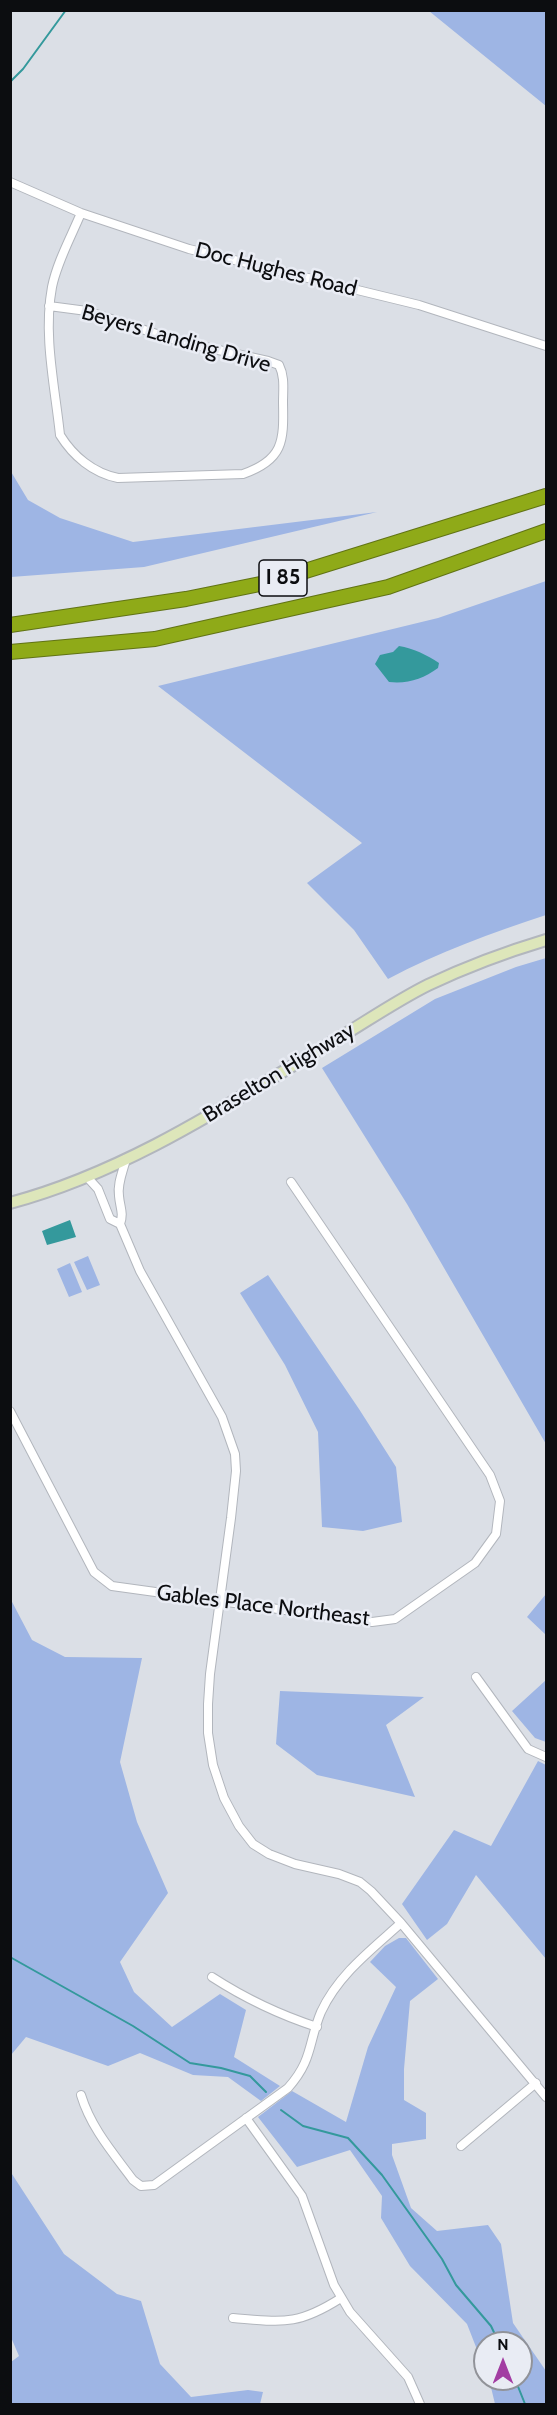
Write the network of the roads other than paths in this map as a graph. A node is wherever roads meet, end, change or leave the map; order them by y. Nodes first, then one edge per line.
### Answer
1 (10, 183) edge
2 (81, 213) junction
3 (49, 306) junction
4 (546, 346) edge
5 (546, 496) edge
6 (546, 531) edge
7 (10, 625) edge
8 (10, 652) edge
9 (546, 940) edge
10 (126, 1159) junction
11 (87, 1177) junction
12 (291, 1182) dead end
13 (10, 1203) edge
14 (120, 1224) junction
15 (10, 1411) edge
16 (220, 1602) junction
17 (477, 1677) dead end
18 (546, 1757) edge
19 (400, 1923) junction
20 (212, 1977) dead end
21 (317, 2026) junction
22 (536, 2084) junction
23 (81, 2095) dead end
24 (546, 2097) edge
25 (246, 2118) junction
26 (461, 2146) dead end
27 (341, 2298) junction
28 (233, 2318) dead end
29 (420, 2404) edge

1 - 2 street, Doc Hughes Road
2 - 3 street, Beyers Landing Drive
2 - 4 street, Doc Hughes Road
3 - 3 street, Beyers Landing Drive
5 - 7 highway, I 85
6 - 8 highway, I 85
9 - 10 main road, Braselton Highway
10 - 11 main road, Braselton Highway
10 - 14 street
11 - 13 main road, Braselton Highway
11 - 14 street
12 - 16 street, Gables Place Northeast
14 - 16 street
15 - 16 street, Gables Place Northeast
16 - 19 street
17 - 18 street
19 - 21 street
19 - 22 street
20 - 21 street
21 - 25 street
22 - 24 street
22 - 26 street
23 - 25 street
25 - 27 street
27 - 28 street
27 - 29 street

